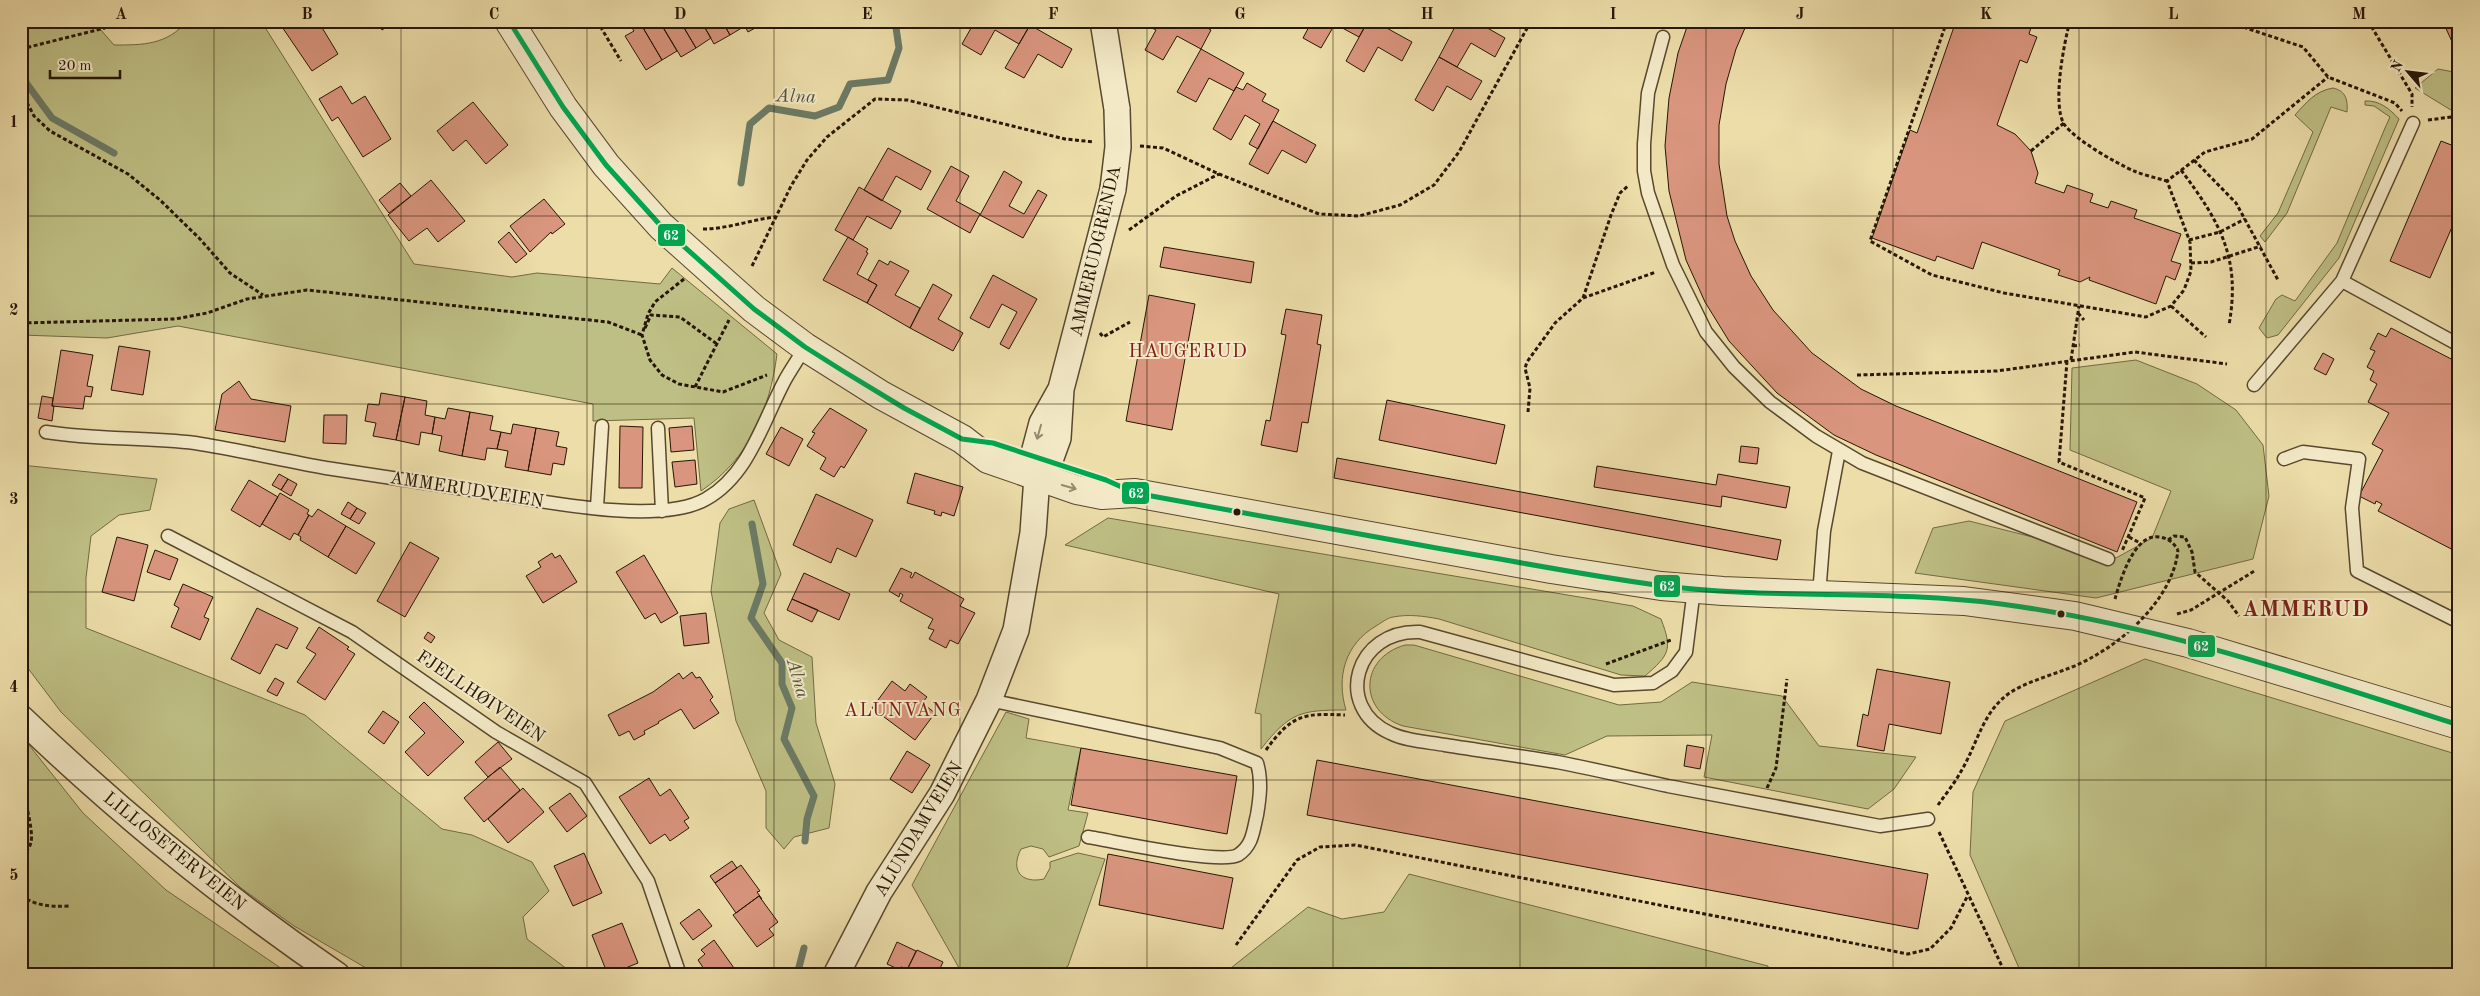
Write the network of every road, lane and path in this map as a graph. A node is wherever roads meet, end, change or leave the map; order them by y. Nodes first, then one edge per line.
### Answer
1 (509, 21) edge
2 (605, 21) edge
3 (1103, 21) edge
4 (1531, 21) edge
5 (1947, 21) edge
6 (2070, 21) edge
7 (2225, 21) edge
8 (2368, 21) edge
9 (598, 23) edge
10 (105, 28) dead end
11 (1663, 37) dead end
12 (21, 49) edge
13 (621, 61) dead end
14 (2328, 76) junction
15 (21, 91) edge
16 (2459, 116) edge
17 (2064, 123) junction
18 (2413, 123) junction
19 (1097, 142) dead end
20 (1135, 145) dead end
21 (2031, 151) dead end
22 (2194, 160) junction
23 (2181, 170) junction
24 (1644, 171) junction
25 (1219, 174) junction
26 (2167, 181) junction
27 (775, 217) junction
28 (2245, 219) junction
29 (698, 229) dead end
30 (2220, 232) junction
31 (2459, 232) edge
32 (2189, 240) junction
33 (2459, 245) edge
34 (2261, 246) junction
35 (1098, 252) junction
36 (2230, 257) junction
37 (2191, 264) junction
38 (1673, 265) junction
39 (752, 266) dead end
40 (689, 276) dead end
41 (2278, 280) dead end
42 (2342, 281) junction
43 (264, 295) junction
44 (1583, 298) junction
45 (2079, 306) junction
46 (2171, 306) junction
47 (2078, 313) junction
48 (729, 319) dead end
49 (2084, 320) dead end
50 (1130, 322) dead end
51 (21, 323) edge
52 (2229, 325) dead end
53 (1098, 330) dead end
54 (642, 335) junction
55 (2206, 337) dead end
56 (717, 344) junction
57 (2459, 345) edge
58 (2073, 346) junction
59 (2080, 346) dead end
60 (801, 354) junction
61 (2069, 361) junction
62 (2227, 364) dead end
63 (1857, 375) dead end
64 (2254, 385) dead end
65 (695, 387) junction
66 (1061, 390) joint
67 (1528, 412) dead end
68 (602, 426) dead end
69 (658, 428) dead end
70 (46, 432) dead end
71 (1839, 451) junction
72 (2284, 459) dead end
73 (1040, 465) junction
74 (597, 508) junction
75 (662, 511) junction
76 (168, 536) dead end
77 (2129, 537) junction
78 (2168, 540) junction
79 (2140, 543) junction
80 (2108, 559) joint
81 (2256, 570) dead end
82 (1694, 589) junction
83 (2219, 593) junction
84 (1819, 595) junction
85 (2113, 607) dead end
86 (2172, 616) dead end
87 (2239, 616) dead end
88 (2459, 622) edge
89 (1674, 639) dead end
90 (1587, 677) junction
91 (1786, 679) dead end
92 (989, 700) junction
93 (1363, 712) junction
94 (21, 718) edge
95 (2459, 725) edge
96 (1257, 763) junction
97 (1776, 768) dead end
98 (21, 779) edge
99 (22, 796) edge
100 (1928, 819) junction
101 (1088, 837) dead end
102 (21, 860) edge
103 (1968, 894) junction
104 (21, 896) edge
105 (70, 906) dead end
106 (1236, 945) dead end
107 (337, 975) edge
108 (680, 975) edge
109 (836, 975) edge
110 (2006, 975) edge

1 - 60 street
2 - 9 path
3 - 35 street, AMMERUDGRENDA, bridge
4 - 25 path
5 - 45 path
6 - 17 path
7 - 14 path
8 - 18 path
9 - 13 path
10 - 12 path
11 - 24 lane
14 - 18 path
14 - 22 path
15 - 43 path
16 - 18 path
17 - 21 path
17 - 26 path
18 - 42 lane
19 - 27 path
20 - 25 path
22 - 23 path
22 - 28 path
23 - 26 path
23 - 30 path
24 - 38 lane
24 - 44 path
25 - 35 path
26 - 32 path
27 - 29 path
27 - 39 path
28 - 30 path
28 - 34 path
30 - 32 path
30 - 36 path
31 - 33 path
32 - 37 path
34 - 36 path
34 - 41 path
35 - 66 street, AMMERUDGRENDA
36 - 37 path
36 - 52 path
37 - 46 path
38 - 44 path
38 - 71 lane
40 - 54 path
42 - 57 lane
42 - 64 lane
43 - 51 path
43 - 54 path
44 - 67 path
45 - 46 path
45 - 47 path
46 - 55 path
47 - 49 path
47 - 58 path
48 - 56 path
50 - 53 path
54 - 56 path
54 - 65 path
56 - 65 path
58 - 59 path
58 - 61 path
60 - 65 path
60 - 73 street
60 - 75 lane, AMMERUDVEIEN
61 - 62 path
61 - 63 path
61 - 77 path
66 - 73 street, ALUNDAMVEIEN
68 - 74 lane
69 - 75 lane
70 - 74 lane, AMMERUDVEIEN
71 - 80 lane
71 - 84 lane
72 - 88 lane
73 - 82 street
73 - 92 street, ALUNDAMVEIEN
74 - 75 lane, AMMERUDVEIEN
76 - 108 lane, FJELLHØIVEIEN
77 - 79 path
77 - 80 path
78 - 79 path
78 - 83 path
78 - 100 path, bridge
79 - 85 path
81 - 83 path
82 - 84 street
82 - 90 lane
83 - 86 path
83 - 87 path
84 - 95 street
89 - 90 path
90 - 93 lane
91 - 97 path
92 - 96 lane
92 - 109 street, ALUNDAMVEIEN
93 - 96 path
93 - 100 lane
94 - 107 street, LILLOSETERVEIEN
96 - 101 lane
98 - 99 path
99 - 102 path
100 - 103 path
103 - 106 path
103 - 110 path
104 - 105 path

